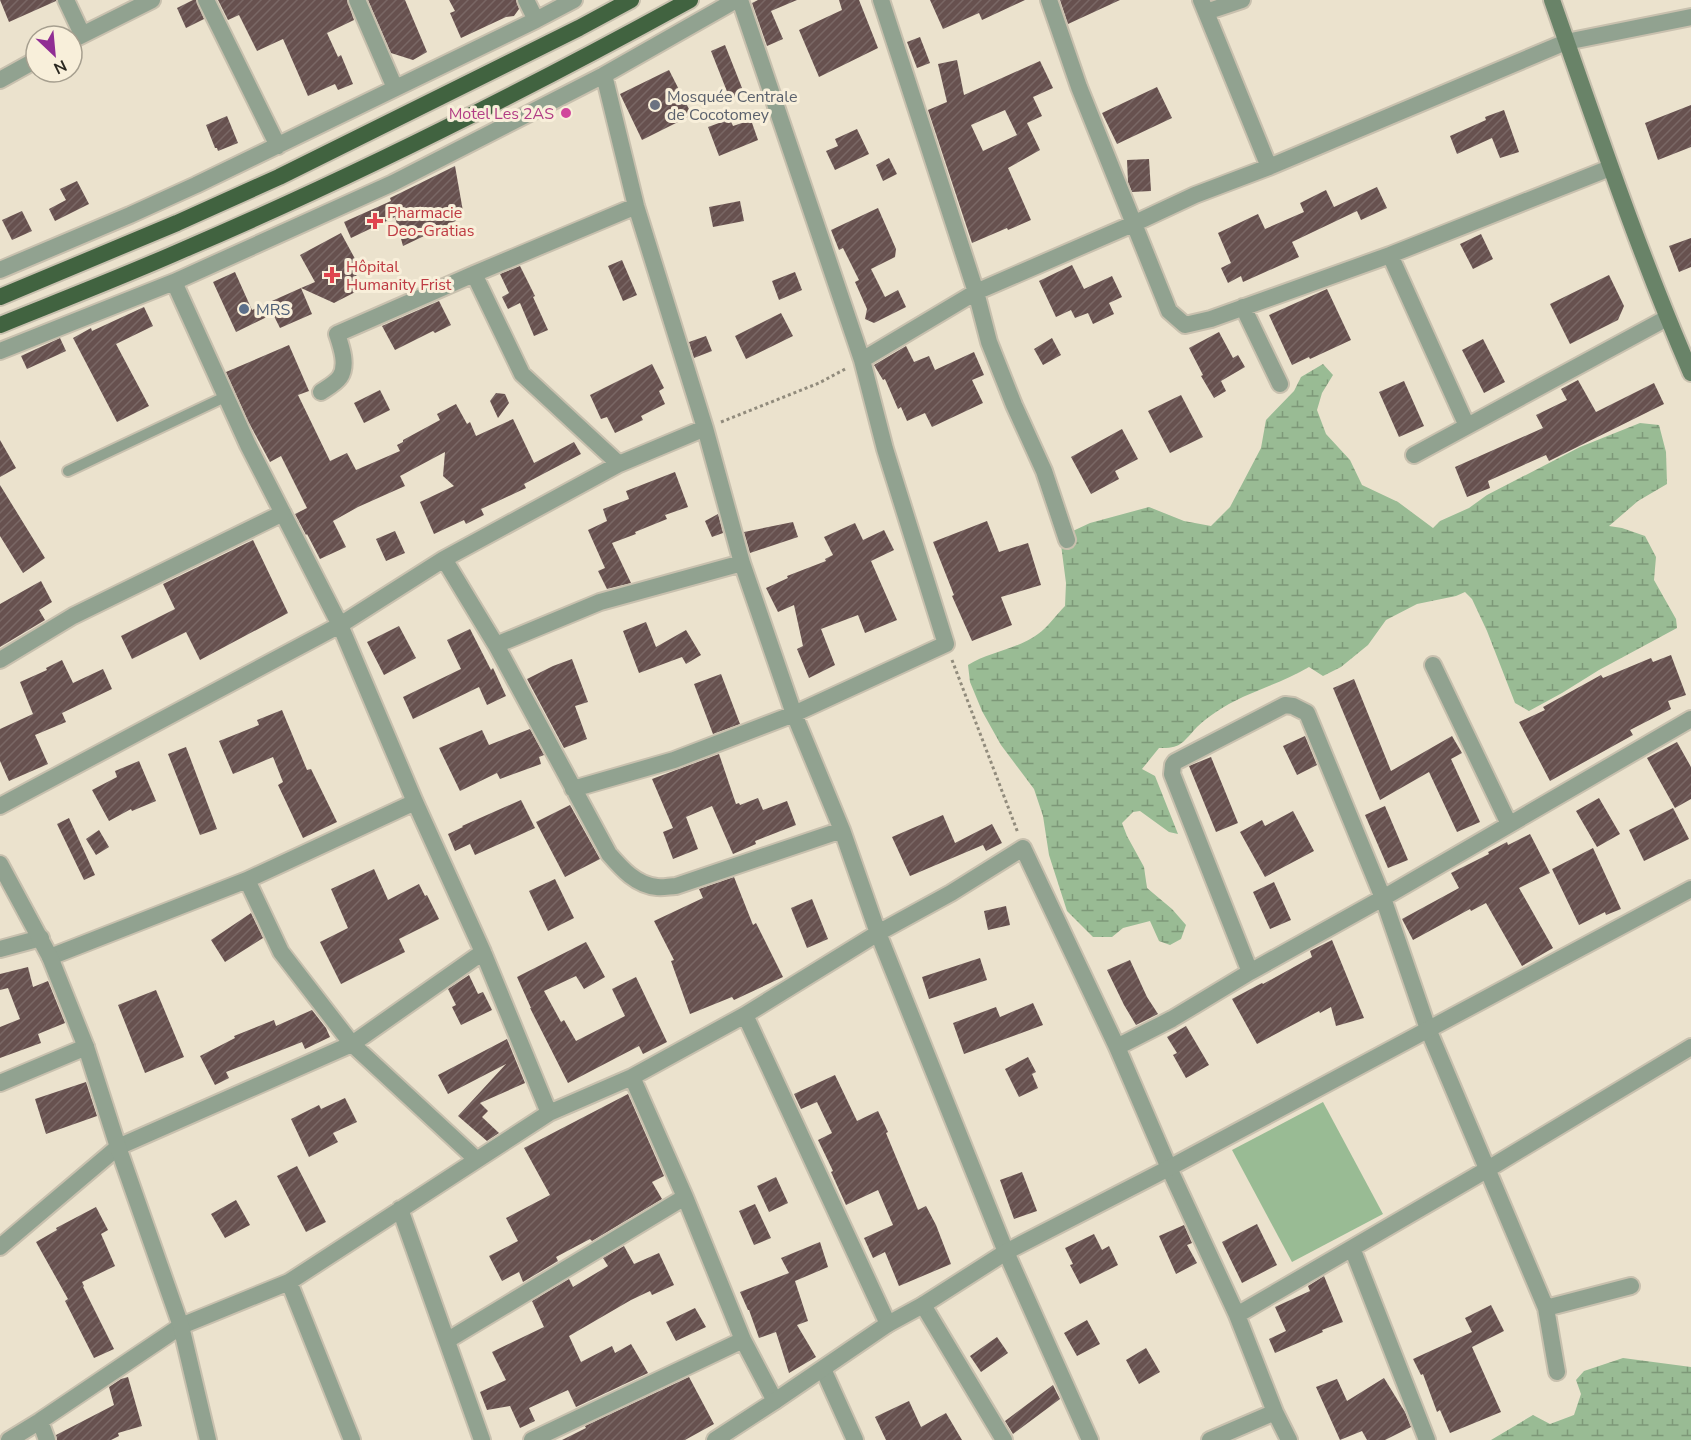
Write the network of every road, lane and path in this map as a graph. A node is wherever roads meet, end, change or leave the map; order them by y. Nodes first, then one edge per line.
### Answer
1 (66, 0) edge
2 (152, 0) edge
3 (206, 0) edge
4 (357, 0) edge
5 (526, 0) edge
6 (574, 0) edge
7 (631, 0) edge
8 (690, 0) edge
9 (738, 0) edge
10 (881, 0) edge
11 (1049, 0) edge
12 (1242, 0) edge
13 (1552, 0) edge
14 (1204, 6) edge
15 (1691, 17) edge
16 (536, 20) junction
17 (73, 24) edge
18 (84, 34) edge
19 (1566, 42) junction
20 (24, 67) edge
21 (604, 75) junction
22 (0, 80) edge
23 (395, 88) junction
24 (278, 146) junction
25 (1269, 167) junction
26 (1611, 168) junction
27 (636, 206) junction
28 (1133, 224) junction
29 (1390, 255) junction
30 (0, 270) edge
31 (474, 274) junction
32 (174, 282) junction
33 (976, 292) junction
34 (0, 297) edge
35 (1243, 308) junction
36 (1667, 318) junction
37 (0, 325) edge
38 (0, 351) edge
39 (862, 360) junction
40 (1691, 373) edge
41 (1280, 384) dead end
42 (321, 393) dead end
43 (227, 396) junction
44 (1467, 426) junction
45 (705, 428) junction
46 (1413, 455) dead end
47 (619, 464) junction
48 (68, 471) dead end
49 (283, 513) junction
50 (1067, 540) dead end
51 (444, 560) junction
52 (742, 563) junction
53 (340, 625) junction
54 (946, 644) junction
55 (496, 645) junction
56 (0, 660) edge
57 (1433, 665) dead end
58 (794, 714) junction
59 (1691, 719) edge
60 (573, 789) junction
61 (416, 802) junction
62 (0, 806) edge
63 (1509, 824) junction
64 (842, 831) junction
65 (1023, 848) junction
66 (0, 864) edge
67 (247, 880) junction
68 (1691, 889) edge
69 (1383, 898) junction
70 (878, 933) junction
71 (40, 938) junction
72 (0, 949) edge
73 (483, 952) junction
74 (50, 957) junction
75 (1250, 972) junction
76 (745, 1015) junction
77 (1428, 1029) junction
78 (352, 1044) junction
79 (86, 1047) junction
80 (1117, 1047) junction
81 (1691, 1047) edge
82 (632, 1077) junction
83 (0, 1083) edge
84 (549, 1113) junction
85 (118, 1147) junction
86 (476, 1159) junction
87 (1169, 1168) junction
88 (1488, 1169) junction
89 (685, 1197) junction
90 (400, 1209) junction
91 (0, 1247) edge
92 (1352, 1248) junction
93 (1006, 1252) junction
94 (289, 1282) junction
95 (1631, 1286) dead end
96 (923, 1305) junction
97 (1546, 1308) junction
98 (1237, 1315) junction
99 (888, 1324) junction
100 (181, 1326) junction
101 (448, 1340) junction
102 (743, 1340) junction
103 (823, 1369) junction
104 (1557, 1372) dead end
105 (775, 1401) junction
106 (1275, 1412) junction
107 (40, 1421) junction
108 (9, 1440) edge
109 (47, 1440) edge
110 (208, 1440) edge
111 (352, 1440) edge
112 (482, 1440) edge
113 (532, 1440) edge
114 (715, 1440) edge
115 (855, 1440) edge
116 (1004, 1440) edge
117 (1090, 1440) edge
118 (1210, 1440) edge
119 (1289, 1440) edge
120 (1427, 1440) edge

1 - 17 street
2 - 18 street
3 - 24 street
4 - 23 street
5 - 16 street
6 - 16 street
7 - 34 highway
8 - 37 highway
9 - 21 street
9 - 39 street
10 - 33 street
11 - 28 street
12 - 14 street
13 - 19 main road
14 - 25 street
15 - 19 street
16 - 23 street
19 - 25 street
19 - 26 main road
20 - 22 street
21 - 27 street
21 - 32 street
23 - 24 street
24 - 30 street
25 - 28 street
26 - 29 street
26 - 36 main road
27 - 31 street
27 - 45 street
28 - 33 street
28 - 35 street
29 - 35 street
29 - 44 street
31 - 42 street
31 - 47 street
32 - 38 street
32 - 43 street
33 - 39 street
33 - 50 street
35 - 41 street
36 - 40 main road
36 - 44 street
39 - 45 path
39 - 54 street
43 - 48 lane
43 - 49 street
44 - 46 street
45 - 47 street
45 - 52 street
47 - 51 street
49 - 53 street
49 - 56 street
51 - 53 street
51 - 55 street
52 - 55 street
52 - 58 street
53 - 61 street
53 - 62 street
54 - 58 street
54 - 65 path
55 - 60 street
57 - 63 street
58 - 60 street
58 - 64 street
59 - 63 street
60 - 64 street
61 - 67 street
61 - 73 street
63 - 69 street
64 - 70 street
65 - 70 street
65 - 80 street
66 - 71 street
67 - 74 street
67 - 78 street
68 - 77 street
69 - 75 street
69 - 75 street
69 - 77 street
70 - 76 street
70 - 93 street
71 - 72 street
71 - 74 street
73 - 78 street
73 - 84 street
74 - 79 street
75 - 80 street
76 - 82 street
76 - 99 street
77 - 87 street
77 - 88 street
78 - 85 street
78 - 86 street
79 - 83 street
79 - 85 street
80 - 87 street
81 - 88 street
82 - 84 street
82 - 89 street
84 - 86 street
85 - 91 street
85 - 100 street
86 - 90 street
87 - 93 street
87 - 98 street
88 - 92 street
88 - 97 street
89 - 101 street
89 - 102 street
90 - 94 street
90 - 101 street
92 - 98 street
92 - 120 street
93 - 96 street
93 - 117 street
94 - 100 street
94 - 111 street
95 - 97 street
96 - 99 street
96 - 116 street
97 - 104 street
98 - 106 street
99 - 103 street
100 - 107 street
100 - 110 street
101 - 112 street
102 - 105 street
102 - 113 street
103 - 105 street
103 - 115 street
105 - 114 street
106 - 118 street
106 - 119 street
107 - 108 street
107 - 109 street

